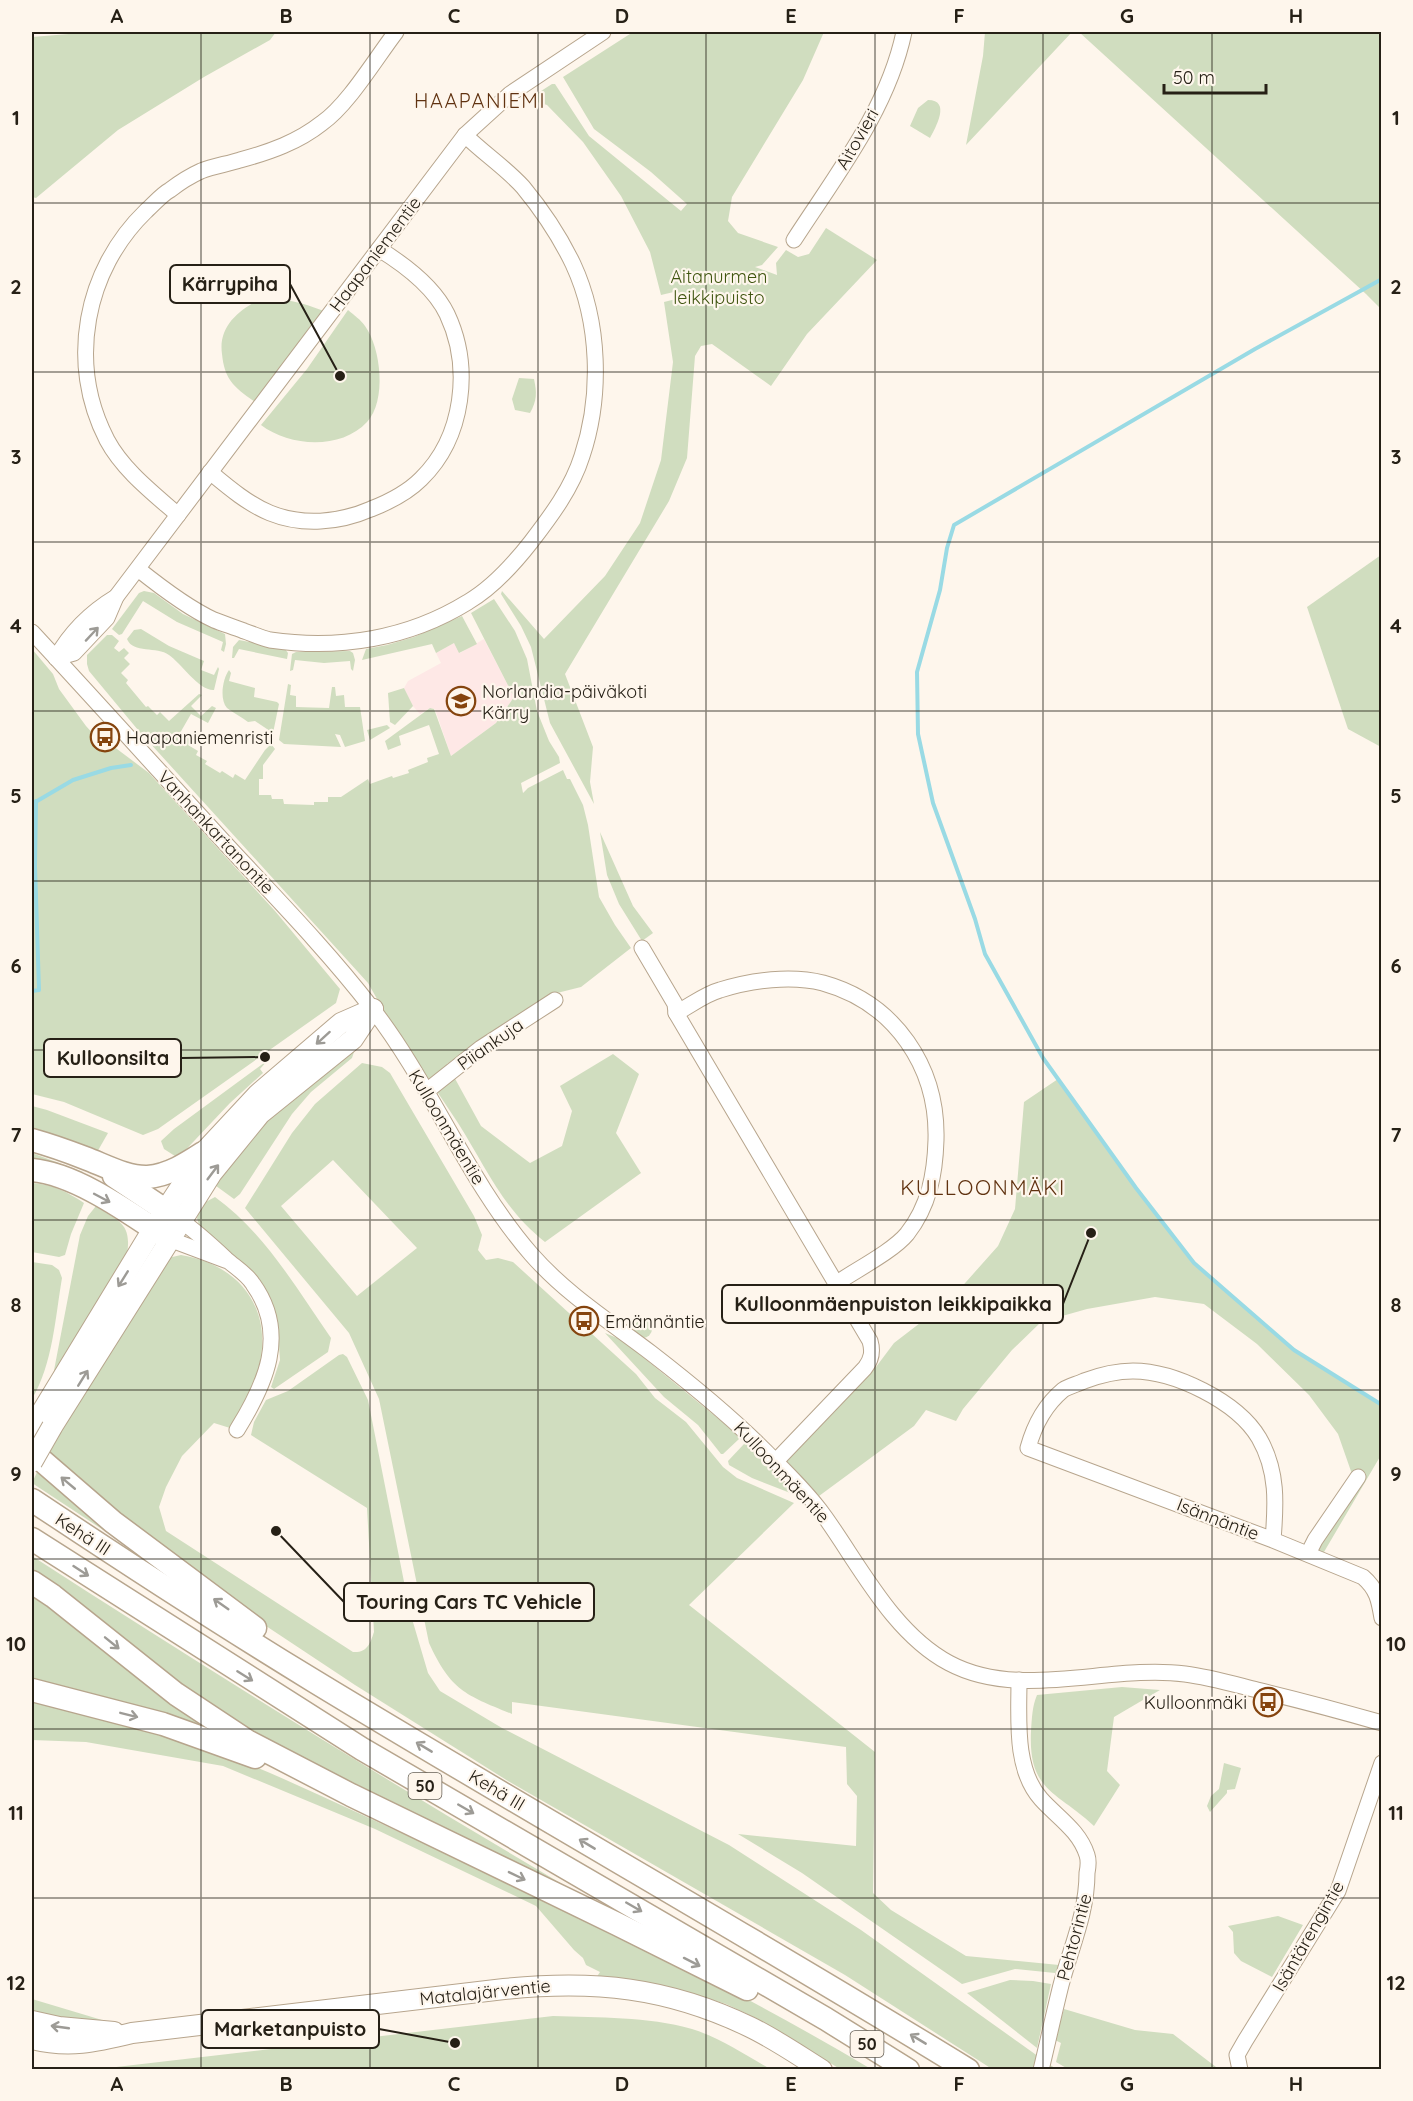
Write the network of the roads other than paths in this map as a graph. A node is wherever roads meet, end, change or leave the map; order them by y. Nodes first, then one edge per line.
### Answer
1 (396, 32) edge
2 (603, 32) edge
3 (904, 32) edge
4 (465, 135) junction
5 (794, 240) dead end
6 (379, 249) junction
7 (210, 472) junction
8 (178, 515) junction
9 (138, 569) junction
10 (32, 632) edge
11 (56, 658) junction
12 (642, 948) dead end
13 (555, 1000) dead end
14 (373, 1009) junction
15 (676, 1013) junction
16 (428, 1090) junction
17 (32, 1140) edge
18 (203, 1153) junction
19 (85, 1158) junction
20 (32, 1170) edge
21 (167, 1224) junction
22 (227, 1260) junction
23 (837, 1283) junction
24 (40, 1425) edge
25 (237, 1430) dead end
26 (32, 1452) edge
27 (776, 1461) junction
28 (32, 1462) edge
29 (1358, 1478) dead end
30 (32, 1500) edge
31 (32, 1539) edge
32 (1273, 1540) junction
33 (1308, 1554) junction
34 (32, 1582) edge
35 (1382, 1618) edge
36 (1019, 1680) junction
37 (314, 1681) junction
38 (32, 1690) edge
39 (1382, 1723) edge
40 (1382, 1763) edge
41 (351, 1795) junction
42 (826, 2019) junction
43 (32, 2021) edge
44 (132, 2033) junction
45 (32, 2039) edge
46 (822, 2070) edge
47 (908, 2070) edge
48 (968, 2070) edge
49 (1041, 2070) edge
50 (1240, 2070) edge

1 - 8 street
2 - 4 street, Haapaniementie
3 - 5 street, Aitovieri
4 - 6 street, Haapaniementie
4 - 9 street
6 - 7 street, Haapaniementie
6 - 7 street
7 - 8 street, Haapaniementie
8 - 9 street, Haapaniementie
9 - 11 street, Haapaniementie
10 - 11 street, Vanhankartanontie
11 - 14 street, Vanhankartanontie
12 - 15 street
13 - 16 street, Piiankuja
14 - 16 street, Kulloonmäentie
14 -> 18 main road
21 -> 14 main road
15 - 23 street
15 - 23 street
16 - 27 street, Kulloonmäentie
17 - 19 highway
18 - 19 highway
18 - 21 main road
19 - 21 highway
20 -> 21 highway
21 - 22 street
21 - 22 street
21 - 24 main road
22 - 25 street
23 - 27 street
24 - 28 main road, bridge
37 -> 26 highway
27 - 36 street, Kulloonmäentie
29 - 33 street
30 - 37 highway, Kehä III / 50
31 -> 42 highway, Kehä III / 50
32 - 32 street, Isännäntie
32 - 33 street, Isännäntie
33 - 35 street, Isännäntie
34 -> 41 highway
36 - 39 street, Kulloonmäentie
36 - 49 street, Pehtorintie
48 -> 37 highway, Kehä III / 50
38 -> 41 highway
40 - 50 street, Isäntärengintie
41 -> 42 highway
42 - 47 highway, Kehä III / 50
44 -> 43 main road, Matalajärventie
44 - 45 main road, Matalajärventie
44 - 46 main road, Matalajärventie

